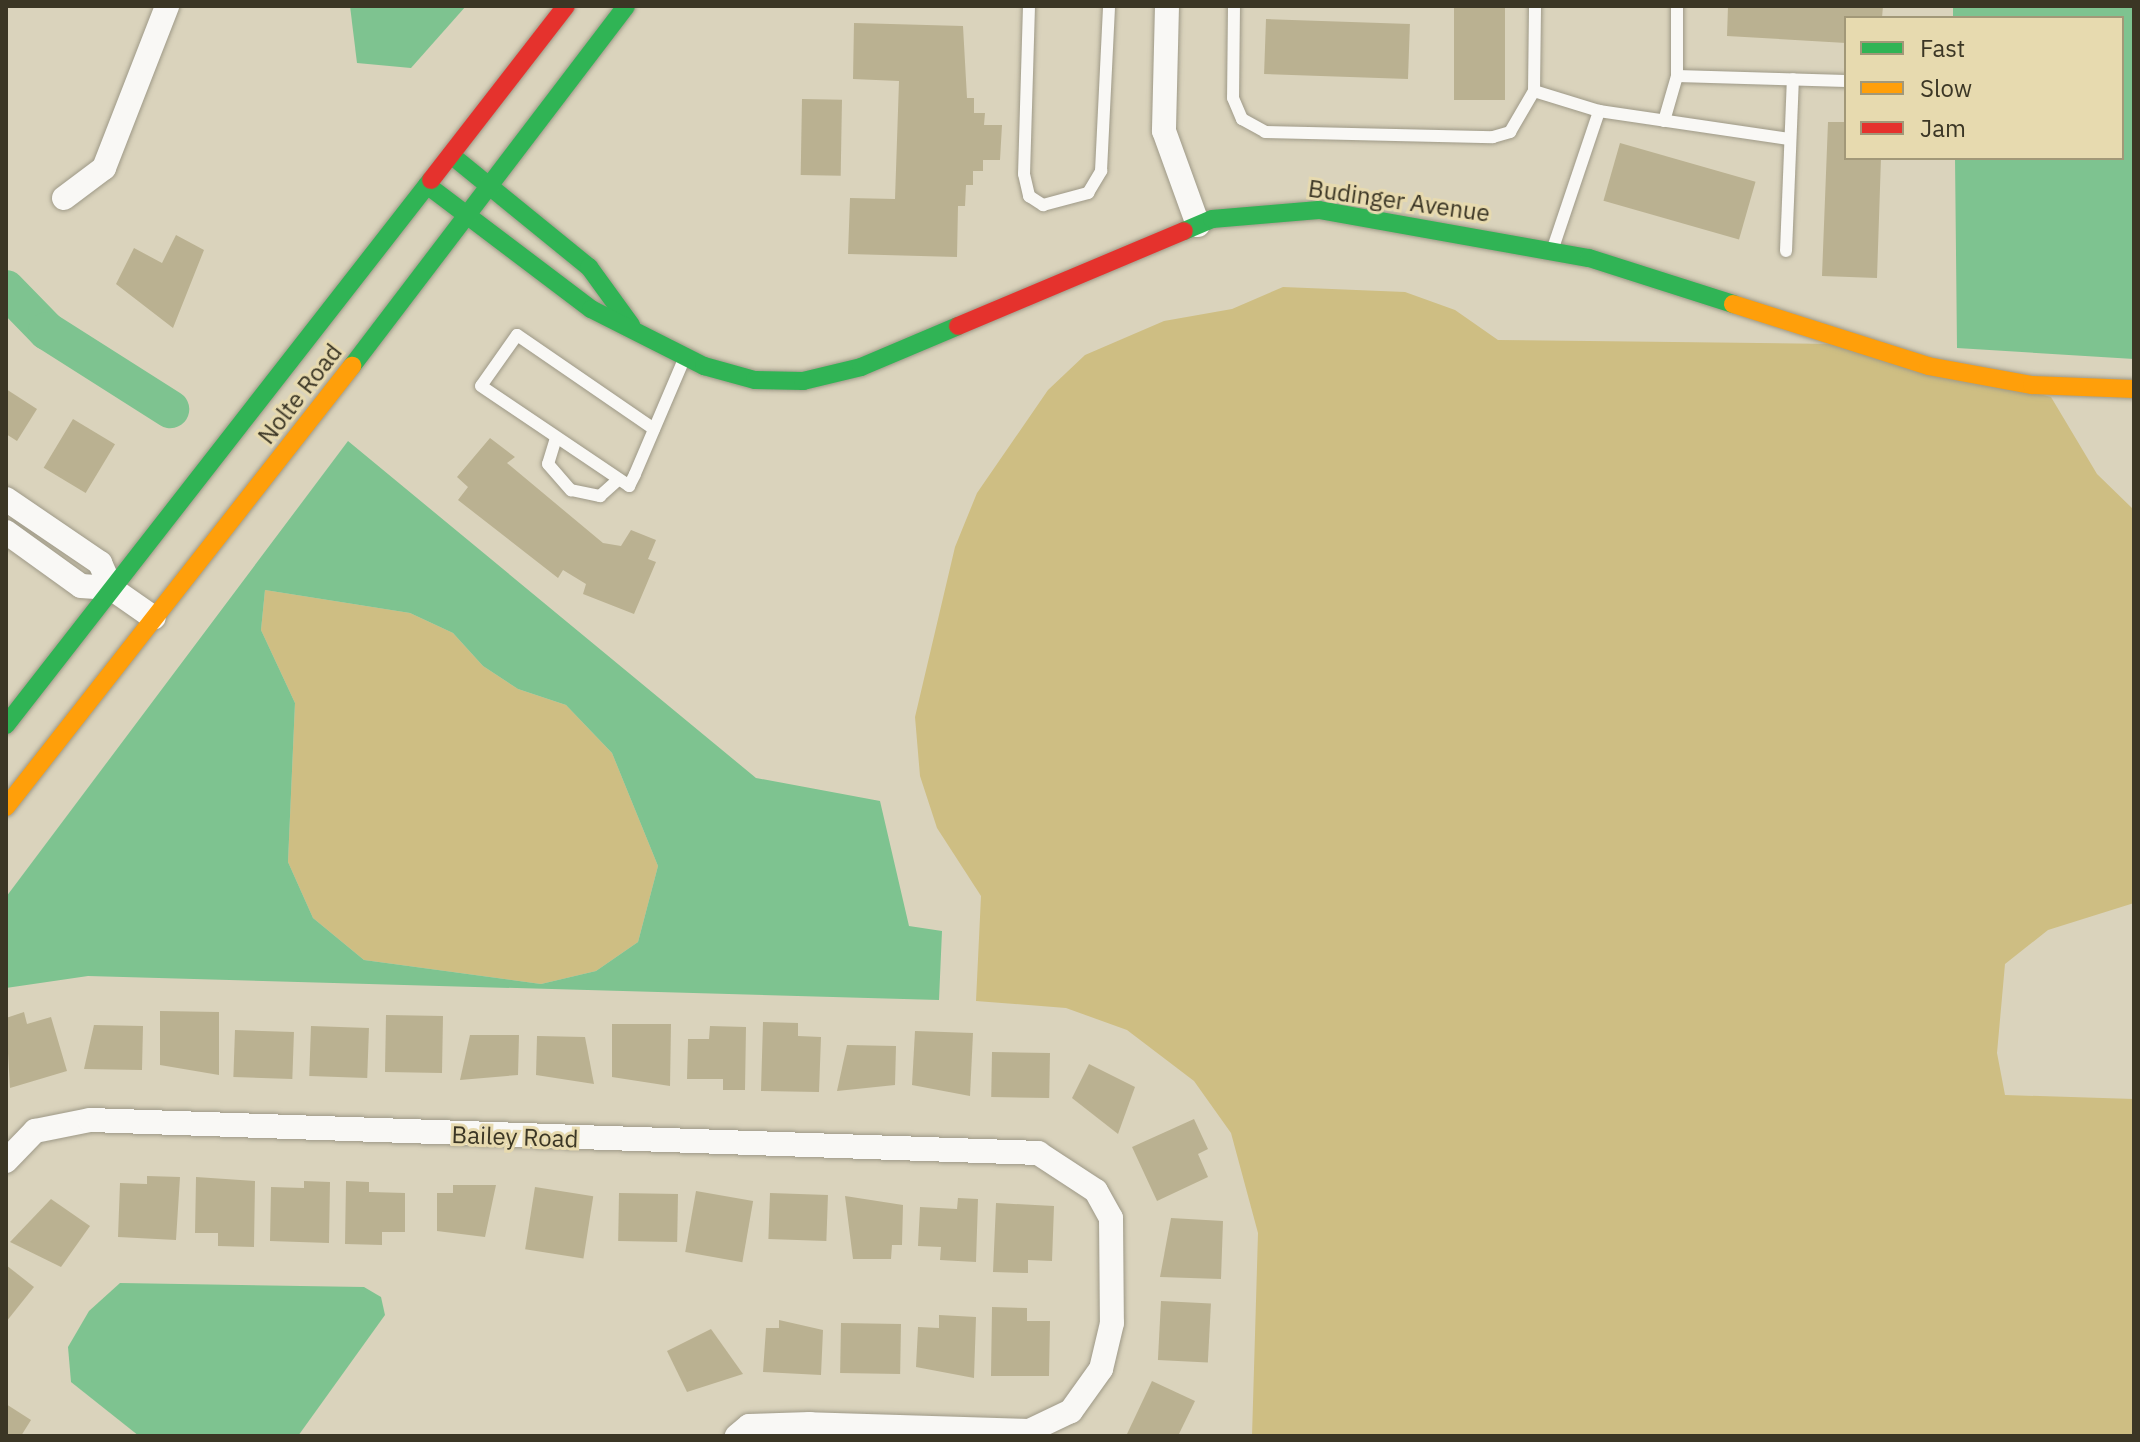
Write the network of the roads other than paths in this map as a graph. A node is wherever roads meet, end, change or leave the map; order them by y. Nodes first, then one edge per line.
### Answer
1 (167, 6) edge
2 (566, 6) edge
3 (626, 6) edge
4 (1029, 6) edge
5 (1109, 6) edge
6 (1167, 6) edge
7 (1234, 6) edge
8 (1535, 6) edge
9 (1677, 6) edge
10 (1677, 76) junction
11 (1793, 79) junction
12 (1844, 81) edge
13 (1534, 91) junction
14 (1599, 111) junction
15 (1664, 121) junction
16 (1789, 139) junction
17 (451, 155) junction
18 (427, 185) junction
19 (493, 187) junction
20 (64, 198) dead end
21 (469, 218) junction
22 (1198, 225) junction
23 (1552, 251) junction
24 (1786, 251) dead end
25 (633, 327) junction
26 (686, 356) junction
27 (2134, 389) edge
28 (654, 429) junction
29 (556, 438) junction
30 (618, 480) junction
31 (6, 499) edge
32 (6, 532) edge
33 (111, 588) junction
34 (154, 618) junction
35 (6, 725) edge
36 (6, 807) edge
37 (6, 1161) edge
38 (737, 1436) edge

1 - 20 street
2 - 17 street, Nolte Road
3 - 19 street, Nolte Road
4 - 5 lane
6 - 22 street
7 - 13 lane
8 - 13 lane
9 - 10 lane
10 - 11 lane
10 - 15 lane
11 - 12 lane
11 - 16 lane
13 - 14 lane
14 - 15 lane
14 - 23 lane
15 - 16 lane
16 - 24 lane
17 - 18 street, Nolte Road
17 - 19 street, Budinger Avenue
18 - 21 street, Budinger Avenue
18 - 33 street, Nolte Road
19 - 21 street, Nolte Road
19 - 25 street, Budinger Avenue
21 - 25 street, Budinger Avenue
21 - 34 street, Nolte Road
22 - 23 street, Budinger Avenue
22 - 26 street, Budinger Avenue
23 - 27 street, Budinger Avenue
25 - 26 street, Budinger Avenue
26 - 28 lane
28 - 29 lane
28 - 30 lane
29 - 30 lane
29 - 30 lane
31 - 33 street
32 - 33 street
33 - 34 street
33 - 35 street, Nolte Road
34 - 36 street, Nolte Road
37 - 38 street, Bailey Road

